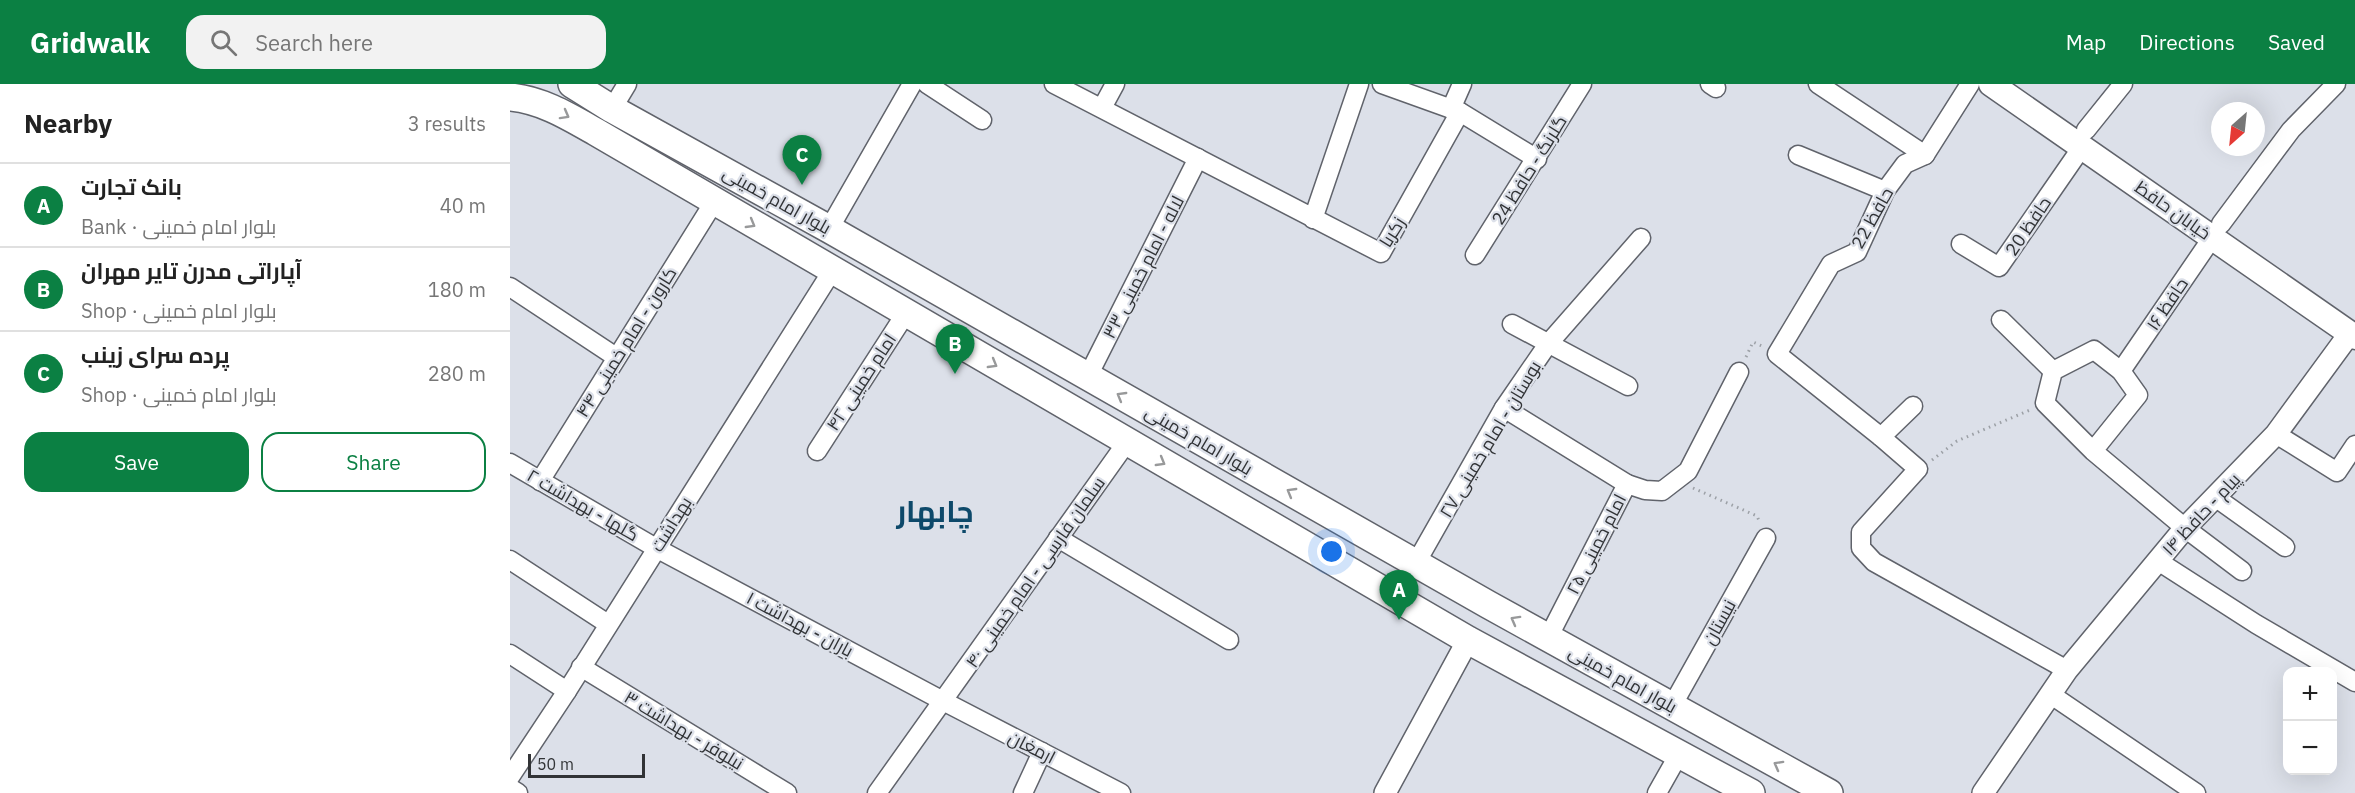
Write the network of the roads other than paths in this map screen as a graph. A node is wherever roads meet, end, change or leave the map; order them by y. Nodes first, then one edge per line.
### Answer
1 (572, 84) edge
2 (627, 84) edge
3 (912, 84) edge
4 (927, 84) edge
5 (1054, 84) edge
6 (1115, 84) edge
7 (1359, 84) edge
8 (1382, 84) edge
9 (1462, 84) edge
10 (1582, 84) edge
11 (1818, 84) edge
12 (1970, 84) edge
13 (1991, 84) edge
14 (2019, 84) edge
15 (2123, 84) edge
16 (2336, 84) edge
17 (510, 97) edge
18 (1102, 108) junction
19 (612, 109) junction
20 (1456, 110) junction
21 (982, 120) dead end
22 (2084, 139) junction
23 (1798, 155) dead end
24 (1925, 155) junction
25 (1198, 158) junction
26 (1538, 159) junction
27 (1886, 191) junction
28 (714, 202) junction
29 (1313, 219) junction
30 (829, 229) junction
31 (2217, 231) junction
32 (1641, 238) dead end
33 (1961, 244) dead end
34 (1475, 255) dead end
35 (832, 271) junction
36 (510, 287) edge
37 (906, 314) junction
38 (2001, 320) dead end
39 (1512, 324) dead end
40 (2353, 329) edge
41 (1548, 344) junction
42 (616, 357) junction
43 (2053, 371) junction
44 (2121, 371) junction
45 (1739, 372) road end
46 (1088, 376) junction
47 (1628, 386) dead end
48 (1913, 406) dead end
49 (1504, 408) junction
50 (2276, 434) junction
51 (1881, 437) junction
52 (1127, 442) junction
53 (2355, 445) edge
54 (817, 451) dead end
55 (2093, 451) junction
56 (510, 463) edge
57 (540, 481) junction
58 (1627, 484) junction
59 (2215, 497) junction
60 (1325, 512) junction
61 (2185, 528) junction
62 (1058, 538) junction
63 (1766, 538) road end
64 (1306, 546) junction
65 (2285, 547) dead end
66 (656, 548) junction
67 (510, 560) edge
68 (2158, 561) junction
69 (1416, 563) junction
70 (2242, 571) dead end
71 (608, 624) junction
72 (1548, 638) junction
73 (1229, 640) dead end
74 (1468, 640) junction
75 (510, 654) edge
76 (581, 667) junction
77 (2067, 670) junction
78 (2355, 682) edge
79 (567, 691) junction
80 (2050, 694) junction
81 (943, 701) junction
82 (1672, 706) junction
83 (1042, 752) junction
84 (1679, 754) junction
85 (510, 777) edge
86 (510, 788) edge
87 (1815, 790) edge
88 (1743, 791) edge
89 (518, 793) edge
90 (788, 793) edge
91 (877, 793) edge
92 (1023, 793) edge
93 (1121, 793) edge
94 (1385, 793) edge
95 (1658, 793) edge
96 (1983, 793) edge
97 (2196, 793) edge

1 - 19 main road, بلوار امام خمینی
2 - 19 street
3 - 30 street
4 - 21 street
5 - 18 street, زکریا
6 - 18 street
7 - 29 street
8 - 20 street
9 - 20 street
10 - 26 street, گلرنگ - حافظ 24
11 - 24 street
12 - 24 street, حافظ 22
13 - 22 main road, خیابان حافظ
14 - 22 main road, خیابان حافظ
15 - 22 street
16 - 31 street, حافظ ۱۶
17 -> 28 main road, بلوار امام خمینی
18 - 25 street, زکریا
19 - 30 main road, بلوار امام خمینی
20 - 26 street
20 - 29 street, زکریا
22 - 31 main road, خیابان حافظ
22 - 33 street, حافظ 20
23 - 27 street
24 - 27 street, حافظ 22
25 - 29 street, زکریا
25 - 46 street, لاله - امام خمینی ۳۳
26 - 34 street, گلرنگ - حافظ 24
27 - 51 street, حافظ 22
28 -> 35 main road, بلوار امام خمینی
28 - 42 street, کارون - امام خمینی ۴۴
30 - 46 main road, بلوار امام خمینی
31 - 40 main road, خیابان حافظ
31 - 44 street, حافظ ۱۶
32 - 41 street, بوستان - امام خمینی ۲۷
35 - 37 main road, بلوار امام خمینی
35 - 66 street, بهداشت
36 - 42 street
37 -> 52 main road, بلوار امام خمینی
37 - 54 street, امام خمینی ۴۲
38 - 43 street
39 - 41 street
40 - 50 street, پیام - حافظ ۱۴
41 - 47 street
41 - 49 street, بوستان - امام خمینی ۲۷
42 - 57 street, کارون - امام خمینی ۴۴
43 - 44 street
43 - 55 street
44 - 55 street
45 - 58 street, امام خمینی ۲۵
60 -> 46 main road, بلوار امام خمینی
48 - 51 street
49 - 58 street
49 - 69 street, بوستان - امام خمینی ۲۷
50 - 53 street
50 - 59 street, پیام - حافظ ۱۴
51 - 77 street
52 - 62 street, سلمان فارسی - امام خمینی ۴۰
52 -> 64 main road, بلوار امام خمینی
55 - 61 street
56 - 57 street, گلها - بهداشت ۲
57 - 66 street, گلها - بهداشت ۲
58 - 72 street, امام خمینی ۲۵
59 - 61 street, پیام - حافظ ۱۴
59 - 65 street
60 - 64 main road
60 - 69 main road, بلوار امام خمینی
61 - 68 street, پیام - حافظ ۱۴
61 - 70 street
62 - 73 street
62 - 81 street, سلمان فارسی - امام خمینی ۴۰
63 - 82 street, نیستان
64 - 74 main road, بلوار امام خمینی
66 - 71 street, بهداشت
66 - 81 street, باران - بهداشت ۱
67 - 71 street
68 - 77 street, پیام - حافظ ۱۴
68 - 78 street
72 -> 69 main road, بلوار امام خمینی
71 - 76 street, بهداشت
72 - 82 main road, بلوار امام خمینی
74 - 84 main road, بلوار امام خمینی
74 - 94 street
75 - 79 street
76 - 79 street, بهداشت
76 - 90 street, نیلوفر - بهداشت ۳
77 - 80 street, پیام - حافظ ۱۴
79 - 85 street, بهداشت
80 - 96 street, پیام - حافظ ۱۴
80 - 97 street
81 - 83 street, ارمغان
81 - 91 street, سلمان فارسی - امام خمینی ۴۰
87 -> 82 main road, بلوار امام خمینی
83 - 92 street
83 - 93 street, ارمغان
84 - 88 main road, بلوار امام خمینی
84 - 95 street
86 - 89 street

